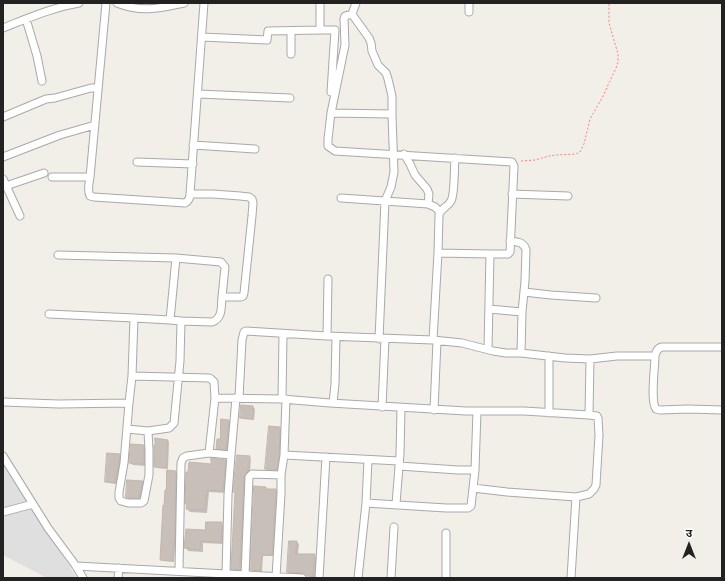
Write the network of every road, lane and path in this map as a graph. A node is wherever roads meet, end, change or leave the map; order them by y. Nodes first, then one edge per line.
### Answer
1 (78, 3) edge
2 (106, 3) edge
3 (118, 3) edge
4 (184, 3) edge
5 (204, 3) edge
6 (320, 3) edge
7 (356, 3) edge
8 (469, 3) edge
9 (610, 3) edge
10 (127, 5) edge
11 (56, 6) edge
12 (469, 12) dead end
13 (352, 14) junction
14 (26, 19) junction
15 (3, 28) edge
16 (320, 30) junction
17 (291, 31) junction
18 (202, 37) junction
19 (291, 54) dead end
20 (42, 81) dead end
21 (98, 88) junction
22 (198, 94) junction
23 (290, 98) dead end
24 (333, 100) junction
25 (331, 113) junction
26 (392, 114) junction
27 (3, 117) edge
28 (95, 125) junction
29 (194, 145) junction
30 (255, 148) dead end
31 (393, 154) junction
32 (404, 154) junction
33 (3, 157) edge
34 (455, 158) junction
35 (137, 162) dead end
36 (512, 162) junction
37 (193, 164) junction
38 (44, 173) dead end
39 (52, 177) dead end
40 (90, 177) junction
41 (5, 183) edge
42 (190, 194) junction
43 (512, 194) junction
44 (568, 196) dead end
45 (341, 198) dead end
46 (385, 201) junction
47 (428, 204) junction
48 (440, 212) junction
49 (20, 216) dead end
50 (510, 241) junction
51 (438, 253) junction
52 (490, 254) junction
53 (58, 255) dead end
54 (176, 258) junction
55 (328, 279) dead end
56 (524, 292) junction
57 (222, 297) junction
58 (596, 298) dead end
59 (489, 309) junction
60 (522, 312) junction
61 (48, 314) dead end
62 (134, 318) junction
63 (170, 320) junction
64 (181, 321) junction
65 (283, 334) junction
66 (327, 336) junction
67 (336, 336) junction
68 (382, 339) junction
69 (435, 340) junction
70 (722, 347) edge
71 (488, 349) junction
72 (521, 353) junction
73 (549, 356) junction
74 (655, 356) junction
75 (590, 359) junction
76 (132, 376) junction
77 (179, 378) junction
78 (215, 398) junction
79 (237, 398) junction
80 (284, 399) junction
81 (3, 402) edge
82 (129, 402) junction
83 (333, 403) junction
84 (382, 407) junction
85 (401, 408) junction
86 (434, 410) junction
87 (722, 410) edge
88 (477, 412) junction
89 (549, 413) junction
90 (589, 415) junction
91 (127, 429) junction
92 (148, 431) junction
93 (209, 454) junction
94 (231, 455) junction
95 (284, 455) junction
96 (3, 456) edge
97 (326, 457) junction
98 (368, 460) junction
99 (399, 464) junction
100 (475, 470) junction
101 (281, 475) junction
102 (473, 488) junction
103 (576, 497) junction
104 (366, 503) junction
105 (33, 504) junction
106 (396, 504) junction
107 (3, 512) edge
108 (394, 527) dead end
109 (446, 533) dead end
110 (76, 566) junction
111 (119, 568) junction
112 (181, 574) edge
113 (226, 574) junction
114 (245, 575) junction
115 (276, 577) junction
116 (83, 578) edge
117 (118, 578) edge
118 (302, 578) edge
119 (318, 578) edge
120 (358, 578) edge
121 (391, 578) edge
122 (446, 578) edge
123 (571, 578) edge

1 - 11 street
2 - 21 street
3 - 10 street
4 - 10 street
5 - 18 street
6 - 16 street
7 - 13 street
8 - 12 street
9 - 36 path
11 - 14 street
13 - 24 street
13 - 26 street
14 - 15 street
14 - 20 street
16 - 17 street
16 - 24 street
17 - 18 street
17 - 19 street
18 - 22 street
21 - 27 street
21 - 28 street
22 - 23 street
22 - 29 street
24 - 25 street
25 - 26 street
25 - 31 street
26 - 31 street
28 - 33 street
28 - 40 street
29 - 30 street
29 - 37 street
31 - 32 street
31 - 46 street
32 - 34 street
32 - 47 street
34 - 36 street
34 - 48 street
35 - 37 street
36 - 43 street
37 - 42 street
38 - 41 street
39 - 40 street
40 - 42 street
41 - 49 street
42 - 57 street
43 - 44 street
43 - 50 street
45 - 46 street
46 - 47 street
46 - 68 street
47 - 48 street
48 - 51 street
50 - 52 street
50 - 56 street
51 - 52 street
51 - 69 street
52 - 59 street
53 - 54 street
54 - 57 street
54 - 63 street
55 - 66 street
56 - 58 street
56 - 60 street
57 - 64 street
59 - 60 street
59 - 71 street
60 - 72 street
61 - 62 street
62 - 63 street
62 - 76 street
63 - 64 street
64 - 77 street
65 - 66 street
65 - 79 street
65 - 80 street
66 - 67 street
67 - 68 street
67 - 83 street
68 - 69 street
68 - 84 street
69 - 71 street
69 - 86 street
70 - 74 street
71 - 72 street
72 - 73 street
73 - 75 street
73 - 89 street
74 - 75 street
74 - 87 street
75 - 90 street
76 - 77 street
76 - 82 street
77 - 78 street
77 - 92 street
78 - 79 street
78 - 93 street
79 - 80 street
79 - 94 street
80 - 83 street
80 - 95 street
81 - 82 street
82 - 91 street
83 - 84 street
84 - 85 street
85 - 86 street
85 - 99 street
86 - 88 street
88 - 89 street
88 - 100 street
89 - 90 street
90 - 103 street
91 - 92 street
91 - 92 street
93 - 94 street
93 - 112 street
94 - 113 street
95 - 97 street
95 - 101 street
96 - 105 street
97 - 98 street
97 - 119 street
98 - 99 street
98 - 104 street
99 - 100 street
99 - 106 street
100 - 102 street
101 - 114 street
101 - 115 street
102 - 103 street
102 - 106 street
103 - 123 street
104 - 106 street
104 - 120 street
105 - 107 street
105 - 110 street
108 - 121 street
109 - 122 street
110 - 111 street
110 - 116 street
111 - 112 street
111 - 117 street
112 - 113 street
113 - 114 street
114 - 115 street
115 - 118 street

